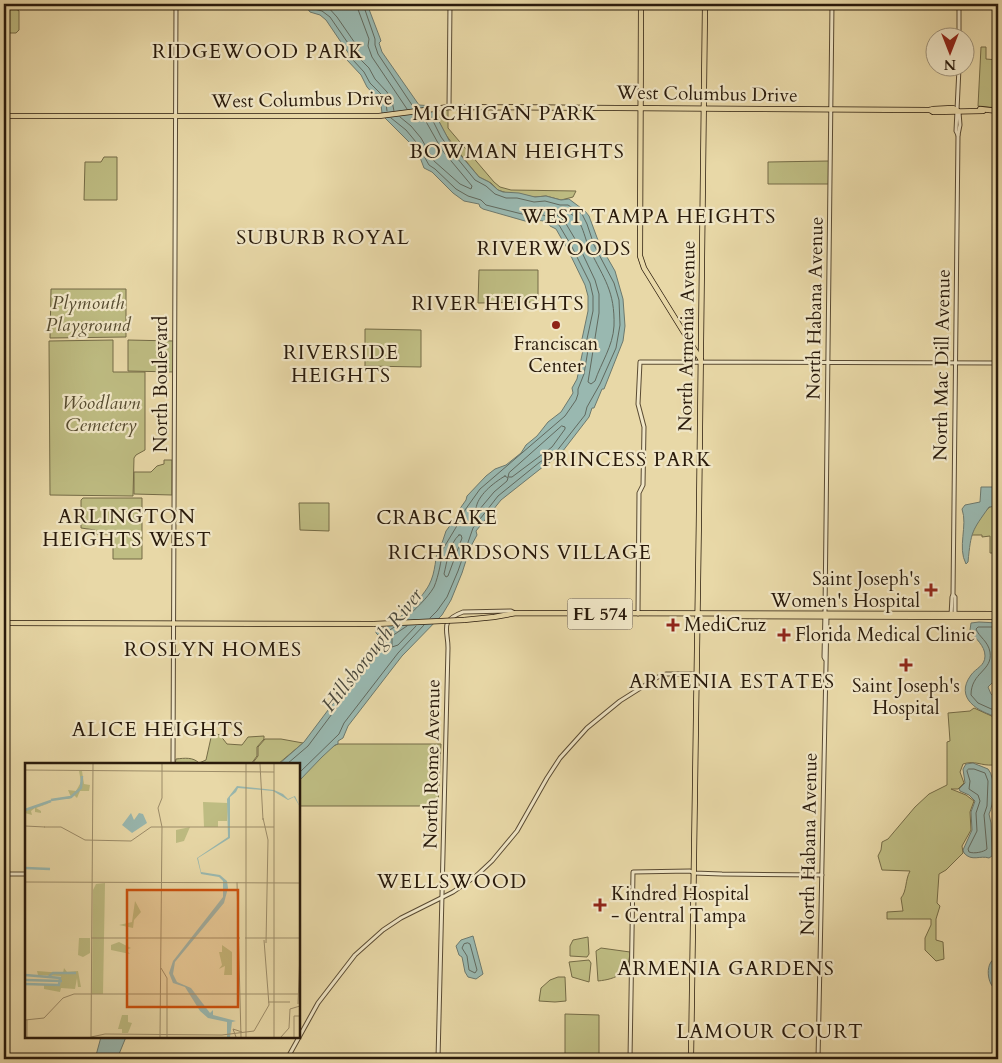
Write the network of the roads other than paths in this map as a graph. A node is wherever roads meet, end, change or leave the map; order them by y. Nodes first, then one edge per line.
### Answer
1 (176, 4) edge
2 (450, 4) edge
3 (641, 4) edge
4 (705, 4) edge
5 (832, 4) edge
6 (959, 4) edge
7 (959, 28) edge
8 (958, 78) edge
9 (449, 107) junction
10 (640, 109) junction
11 (704, 109) junction
12 (831, 110) junction
13 (958, 110) junction
14 (998, 111) edge
15 (4, 116) edge
16 (175, 117) junction
17 (693, 348) junction
18 (689, 362) junction
19 (702, 362) junction
20 (828, 362) junction
21 (956, 362) junction
22 (998, 362) edge
23 (491, 612) junction
24 (516, 613) junction
25 (638, 614) junction
26 (698, 614) junction
27 (826, 616) junction
28 (953, 616) junction
29 (998, 616) edge
30 (492, 618) junction
31 (4, 623) edge
32 (174, 624) junction
33 (696, 674) junction
34 (173, 763) edge
35 (4, 874) edge
36 (25, 874) edge
37 (694, 874) junction
38 (822, 875) junction
39 (442, 899) junction
40 (4, 934) edge
41 (4, 946) edge
42 (300, 1036) edge
43 (299, 1038) edge
44 (287, 1059) edge
45 (438, 1059) edge
46 (630, 1059) edge
47 (691, 1059) edge
48 (818, 1059) edge

1 - 16 street, North Boulevard
2 - 9 street
3 - 10 main road
4 - 11 main road, North Armenia Avenue
5 - 12 street, North Habana Avenue
6 - 7 street
8 - 13 street, North Mac Dill Avenue
9 - 10 main road, West Columbus Drive
9 - 16 main road, West Columbus Drive
10 - 11 main road, West Columbus Drive
10 - 17 main road
11 - 12 main road, West Columbus Drive
11 - 19 main road, North Armenia Avenue
12 - 13 main road, West Columbus Drive
12 - 20 street, North Habana Avenue
13 - 14 main road, West Columbus Drive
13 - 21 street, North Mac Dill Avenue
15 - 16 main road, West Columbus Drive
16 - 32 street, North Boulevard
17 - 18 main road
17 - 19 main road
18 - 19 street
18 - 25 street
19 - 20 street
19 - 26 main road, North Armenia Avenue
20 - 21 street
20 - 27 street, North Habana Avenue
21 - 22 street
21 - 28 street, North Mac Dill Avenue
23 - 24 street
23 - 30 main road
23 - 39 street, North Rome Avenue
24 - 25 main road, FL 574
24 - 30 main road, FL 574
25 - 26 main road, FL 574
26 - 27 main road, FL 574
26 - 33 main road, North Armenia Avenue
27 - 28 main road, FL 574
27 - 38 street, North Habana Avenue
28 - 29 main road, FL 574
30 - 32 main road, FL 574, bridge
31 - 32 main road, FL 574
32 - 34 street, North Boulevard
33 - 37 main road, North Armenia Avenue
33 - 39 street
35 - 36 street
37 - 38 street
37 - 46 street
37 - 47 main road, North Armenia Avenue
38 - 48 street, North Habana Avenue
39 - 42 street
39 - 45 street, North Rome Avenue
40 - 41 main road
43 - 44 street

